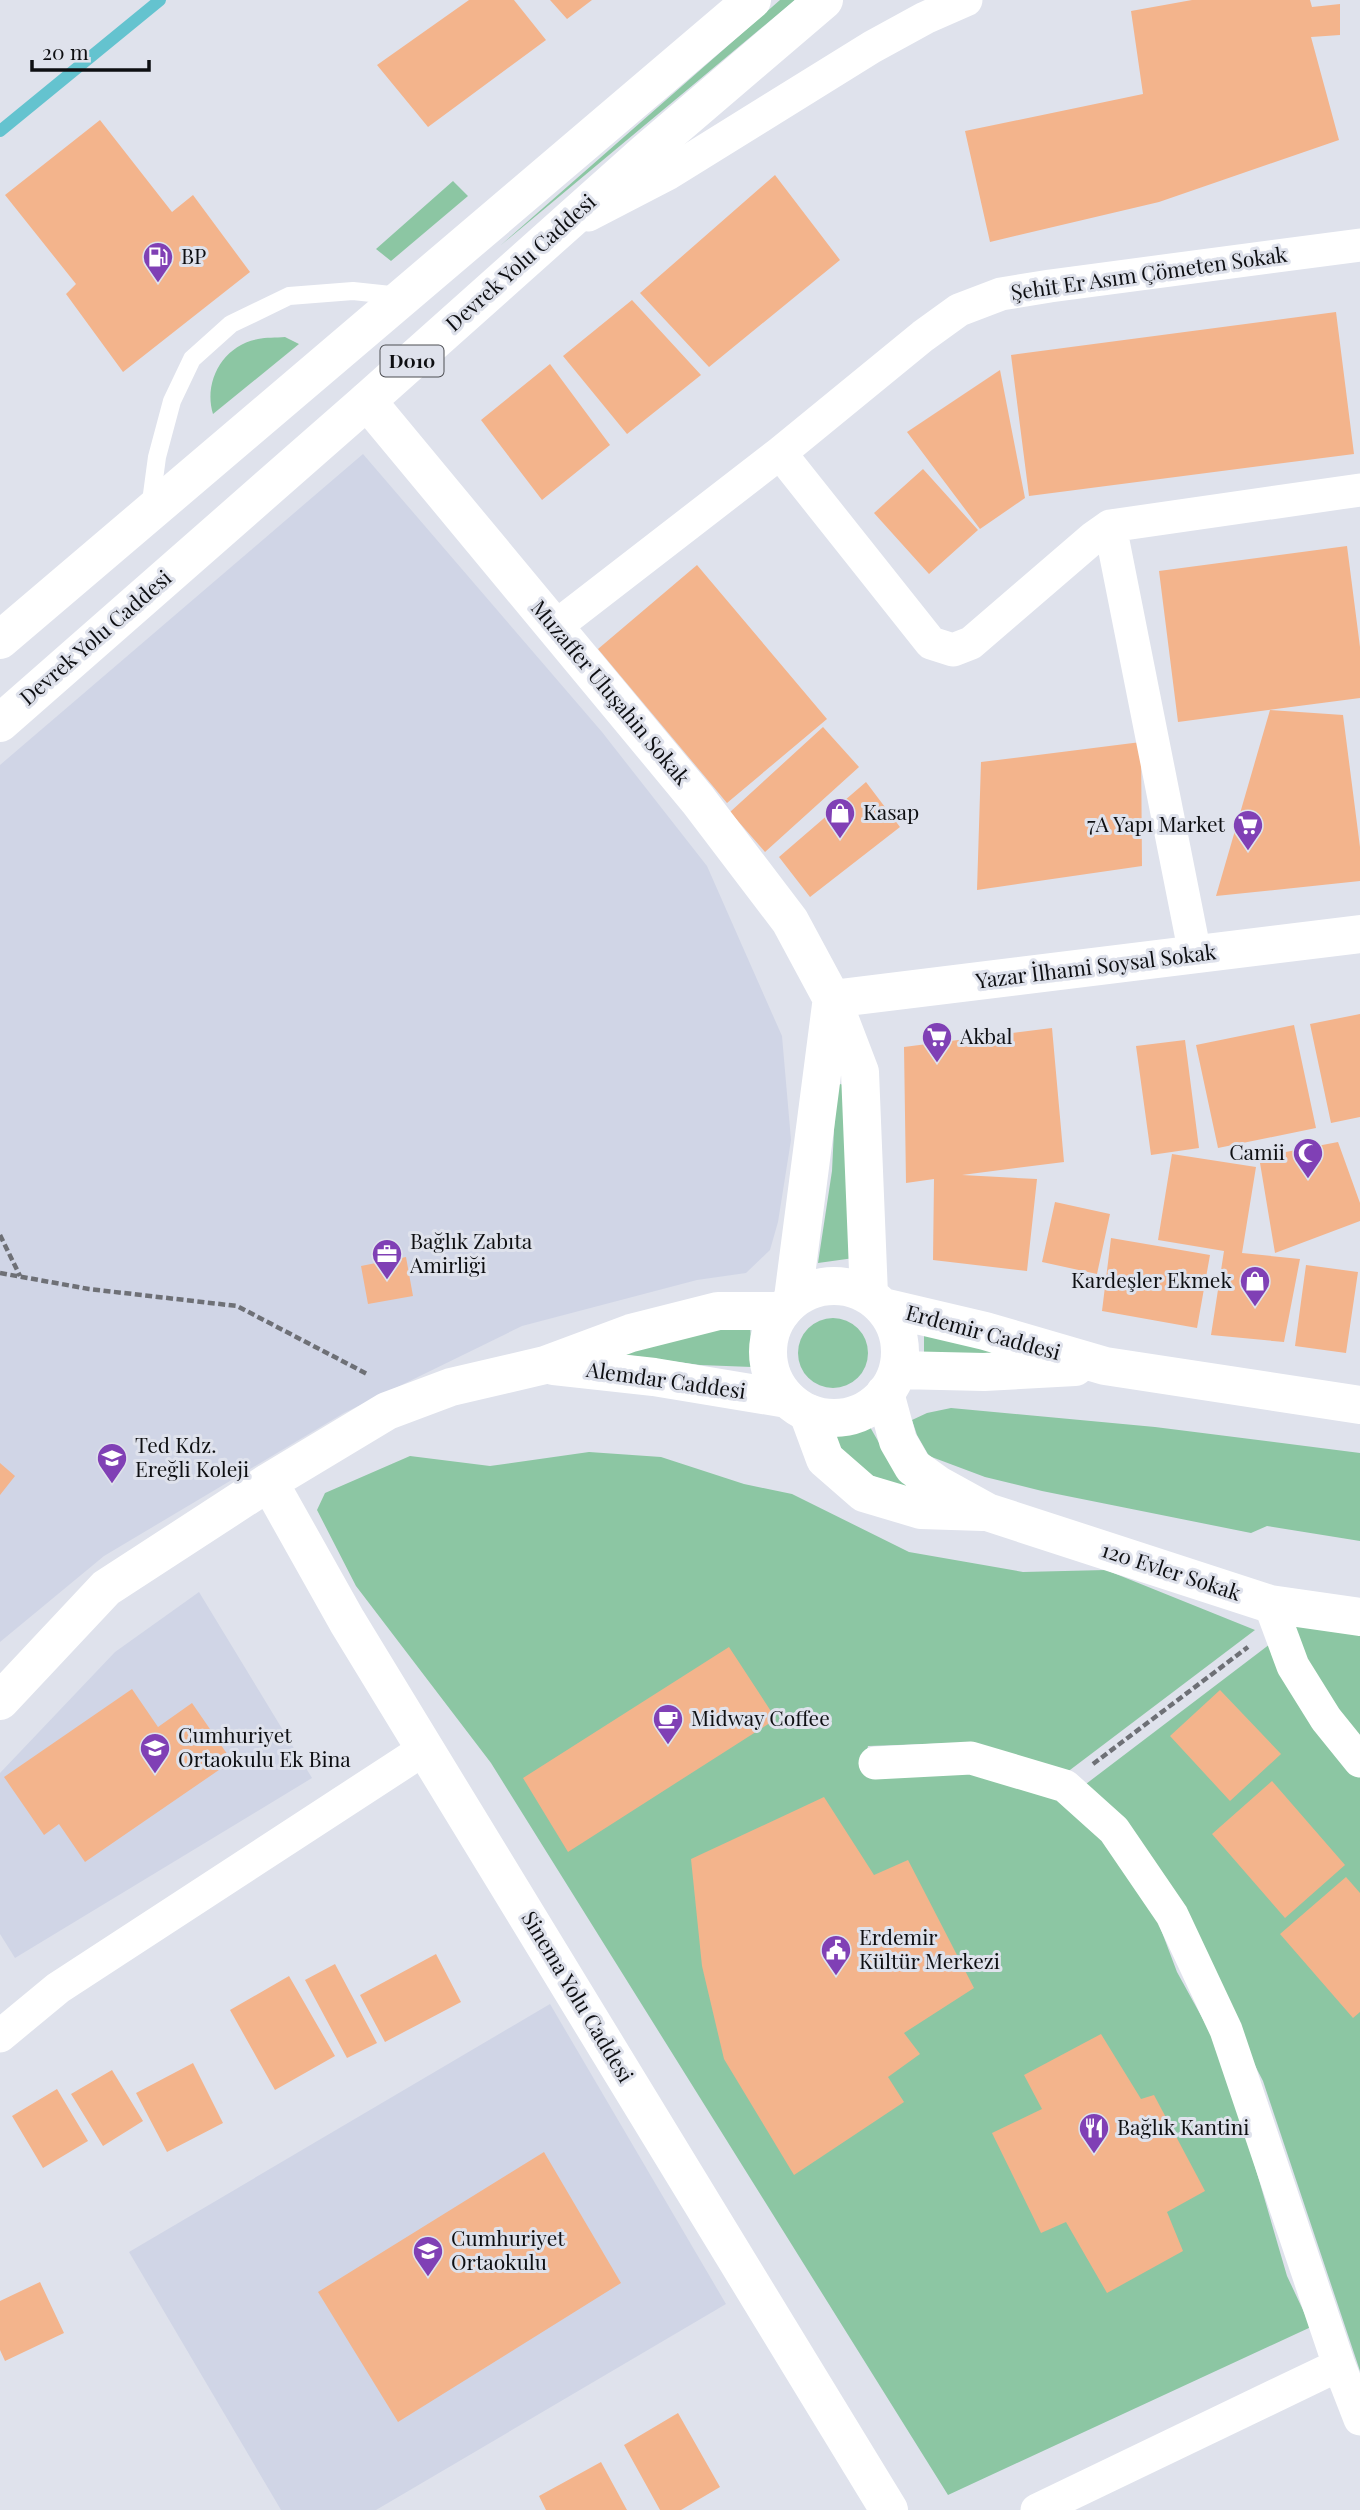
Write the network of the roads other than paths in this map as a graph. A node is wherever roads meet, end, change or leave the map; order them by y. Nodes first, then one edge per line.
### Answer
1 (752, 0) edge
2 (824, 0) edge
3 (966, 0) edge
4 (558, 231) junction
5 (1360, 245) edge
6 (404, 296) junction
7 (367, 401) junction
8 (780, 453) junction
9 (1360, 490) edge
10 (149, 513) junction
11 (1110, 526) junction
12 (555, 628) junction
13 (0, 640) edge
14 (0, 723) edge
15 (1360, 934) edge
16 (1195, 954) junction
17 (832, 999) junction
18 (876, 1301) junction
19 (788, 1304) junction
20 (545, 1365) junction
21 (1105, 1366) junction
22 (891, 1381) junction
23 (1360, 1405) edge
24 (798, 1406) junction
25 (269, 1482) junction
26 (987, 1512) junction
27 (1274, 1614) junction
28 (1360, 1617) edge
29 (0, 1702) edge
30 (426, 1748) junction
31 (1360, 1761) edge
32 (875, 1763) dead end
33 (0, 2036) edge
34 (1339, 2365) junction
35 (1360, 2419) edge
36 (889, 2510) edge
37 (1038, 2510) edge

1 - 6 main road, D010
2 - 4 main road, Devrek Yolu Caddesi / D010
3 - 4 street
4 - 7 main road, Devrek Yolu Caddesi / D010
5 - 8 street, Şehit Er Asım Çömeten Sokak
6 - 10 main road, D010
6 - 10 lane
7 - 12 main road, Muzaffer Uluşahin Sokak
7 - 14 main road, Devrek Yolu Caddesi / D010
8 - 11 street
8 - 12 street, Şehit Er Asım Çömeten Sokak
9 - 11 street
10 - 13 main road, D010
11 - 16 street
12 - 17 main road, Muzaffer Uluşahin Sokak
15 - 16 main road, Yazar İlhami Soysal Sokak
16 - 17 main road, Yazar İlhami Soysal Sokak
17 - 18 main road, Muzaffer Uluşahin Sokak
17 - 19 main road
18 - 19 main road
18 - 21 main road, Erdemir Caddesi
18 - 22 main road, Erdemir Caddesi
19 - 20 main road, Alemdar Caddesi
19 - 24 main road, Alemdar Caddesi
20 - 24 main road, Alemdar Caddesi
20 - 25 main road, Alemdar Caddesi
21 - 22 main road, Erdemir Caddesi
21 - 23 main road, Erdemir Caddesi
22 - 24 main road, Alemdar Caddesi
22 - 26 main road, 120 Evler Sokak
24 - 26 main road, 120 Evler Sokak
25 - 29 main road, Alemdar Caddesi
25 - 30 main road, Sinema Yolu Caddesi
26 - 27 main road, 120 Evler Sokak
27 - 28 main road, 120 Evler Sokak
27 - 31 street
30 - 33 street
30 - 36 main road, Sinema Yolu Caddesi
32 - 34 street
34 - 35 street
34 - 37 street

